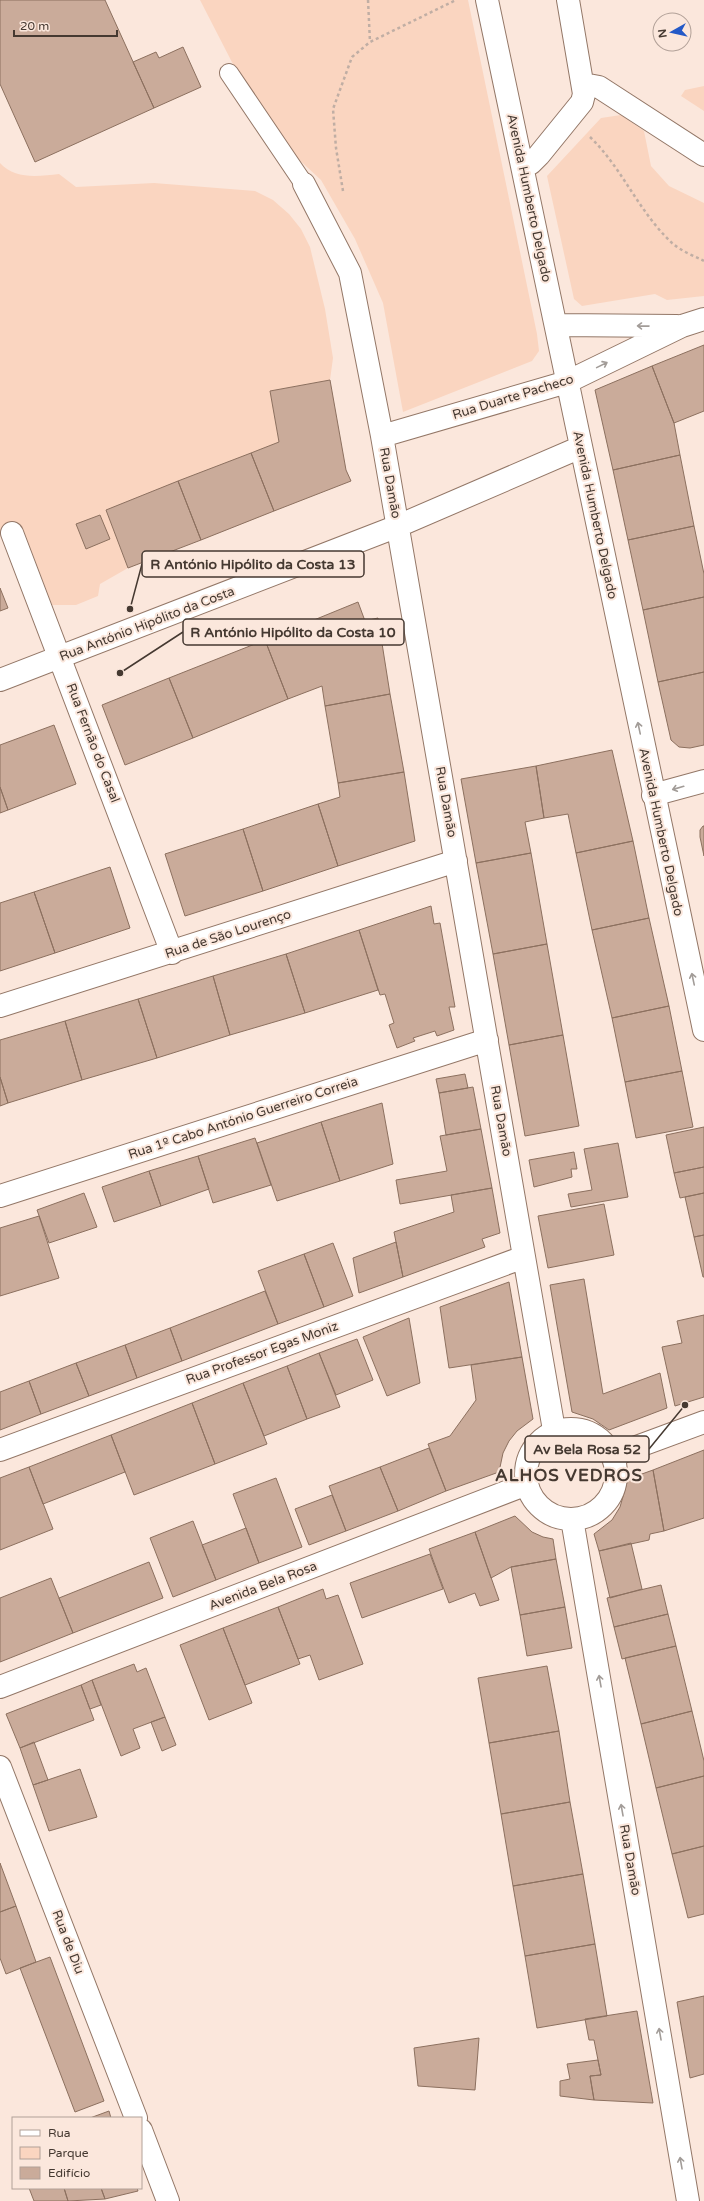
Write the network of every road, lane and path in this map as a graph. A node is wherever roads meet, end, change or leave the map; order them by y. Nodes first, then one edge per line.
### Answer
1 (368, 0) edge
2 (456, 0) edge
3 (487, 0) edge
4 (568, 0) edge
5 (370, 42) junction
6 (229, 73) dead end
7 (583, 84) junction
8 (587, 134) dead end
9 (704, 155) edge
10 (523, 168) junction
11 (304, 184) joint
12 (344, 198) dead end
13 (704, 261) edge
14 (704, 319) edge
15 (556, 325) junction
16 (682, 326) junction
17 (567, 382) junction
18 (382, 436) junction
19 (581, 447) junction
20 (398, 526) junction
21 (12, 533) dead end
22 (60, 657) junction
23 (0, 680) edge
24 (704, 781) edge
25 (652, 795) junction
26 (456, 861) junction
27 (172, 953) junction
28 (0, 1006) edge
29 (704, 1030) edge
30 (487, 1040) junction
31 (0, 1196) edge
32 (524, 1257) junction
33 (704, 1422) edge
34 (554, 1430) junction
35 (0, 1450) edge
36 (612, 1456) junction
37 (527, 1484) junction
38 (572, 1519) junction
39 (0, 1687) edge
40 (0, 1767) edge
41 (136, 2117) edge
42 (142, 2133) edge
43 (167, 2201) edge
44 (688, 2201) edge

1 - 5 path
2 - 5 path
3 - 10 street, Avenida Humberto Delgado
4 - 7 street
5 - 12 path
6 - 11 lane
7 - 9 street
7 - 10 street
8 - 13 path
10 - 15 street, Avenida Humberto Delgado
11 - 18 street, Rua Damão
14 - 16 street, Rua Duarte Pacheco
16 -> 15 street, Rua Duarte Pacheco
15 - 17 street, Avenida Humberto Delgado
17 -> 16 street, Rua Duarte Pacheco
17 - 18 street, Rua Duarte Pacheco
17 - 19 street, Avenida Humberto Delgado
18 - 20 street, Rua Damão
19 - 20 street, Rua António Hipólito da Costa
25 -> 19 street, Avenida Humberto Delgado
20 - 22 street, Rua António Hipólito da Costa
20 - 26 street, Rua Damão
21 - 22 street, Rua Fernão do Casal
22 - 23 street, Rua António Hipólito da Costa
22 - 27 street, Rua Fernão do Casal
24 -> 25 street
29 -> 25 street, Avenida Humberto Delgado
26 - 27 street, Rua de São Lourenço
26 - 30 street, Rua Damão
27 - 28 street, Rua de São Lourenço
30 - 31 street, Rua 1º Cabo António Guerreiro Correia
30 - 32 street, Rua Damão
32 - 34 street, Rua Damão
32 - 35 street, Rua Professor Egas Moniz
33 - 36 street
34 - 36 street
34 - 37 street
36 - 38 street
37 - 38 street
37 - 39 street, Avenida Bela Rosa
44 -> 38 street, Rua Damão
40 - 41 street, Rua de Diu
42 - 43 street

